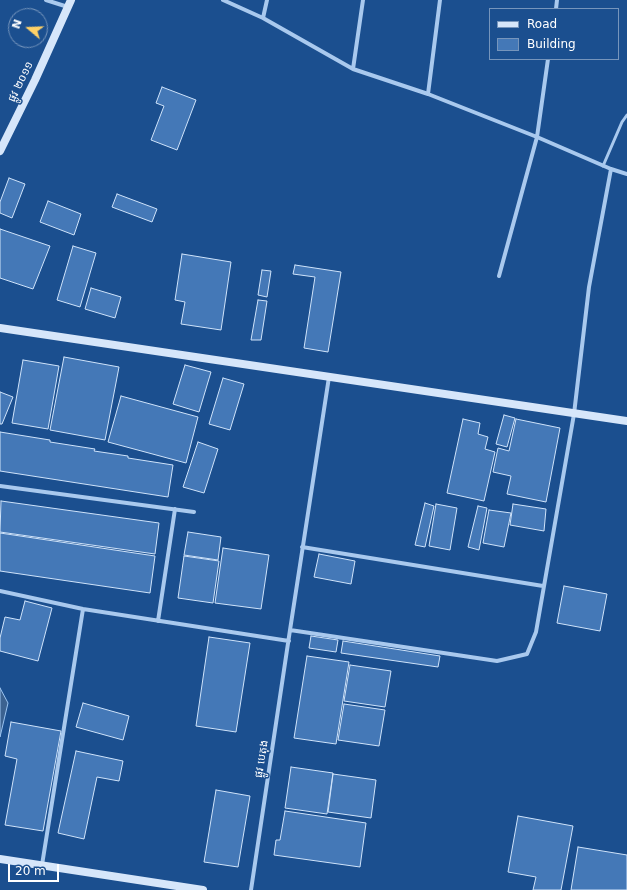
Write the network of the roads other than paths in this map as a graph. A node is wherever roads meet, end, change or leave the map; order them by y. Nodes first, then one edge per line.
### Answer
1 (46, 0) edge
2 (223, 0) edge
3 (267, 0) edge
4 (363, 0) edge
5 (440, 0) edge
6 (69, 4) edge
7 (263, 18) junction
8 (548, 60) edge
9 (353, 69) junction
10 (428, 94) junction
11 (627, 115) edge
12 (537, 137) junction
13 (1, 146) edge
14 (603, 166) junction
15 (611, 169) junction
16 (627, 174) edge
17 (499, 276) dead end
18 (0, 328) edge
19 (328, 377) junction
20 (574, 414) junction
21 (627, 421) edge
22 (0, 486) edge
23 (175, 509) junction
24 (194, 512) dead end
25 (302, 547) junction
26 (543, 586) junction
27 (0, 591) edge
28 (83, 609) junction
29 (158, 621) junction
30 (290, 630) junction
31 (289, 641) junction
32 (0, 859) edge
33 (42, 865) junction
34 (203, 890) edge
35 (251, 890) edge

1 - 6 street
2 - 7 street
3 - 7 street
4 - 9 street
5 - 10 street
6 - 13 street, ផ្លូវ ២០១១
7 - 9 street
8 - 12 street
9 - 10 street
10 - 12 street
11 - 14 lane
12 - 14 street
12 - 17 street
14 - 15 street
15 - 16 street
15 - 20 street
18 - 19 street
19 - 20 street
19 - 25 street, ផ្លូវ បេតុង
20 - 21 street
20 - 26 street
22 - 23 street
23 - 24 street
23 - 29 street
25 - 26 street
25 - 30 street, ផ្លូវ បេតុង
26 - 30 street
27 - 28 street
28 - 29 street
28 - 33 street
29 - 31 street
30 - 31 street, ផ្លូវ បេតុង
31 - 35 street, ផ្លូវ បេតុង
32 - 33 street
33 - 34 street

